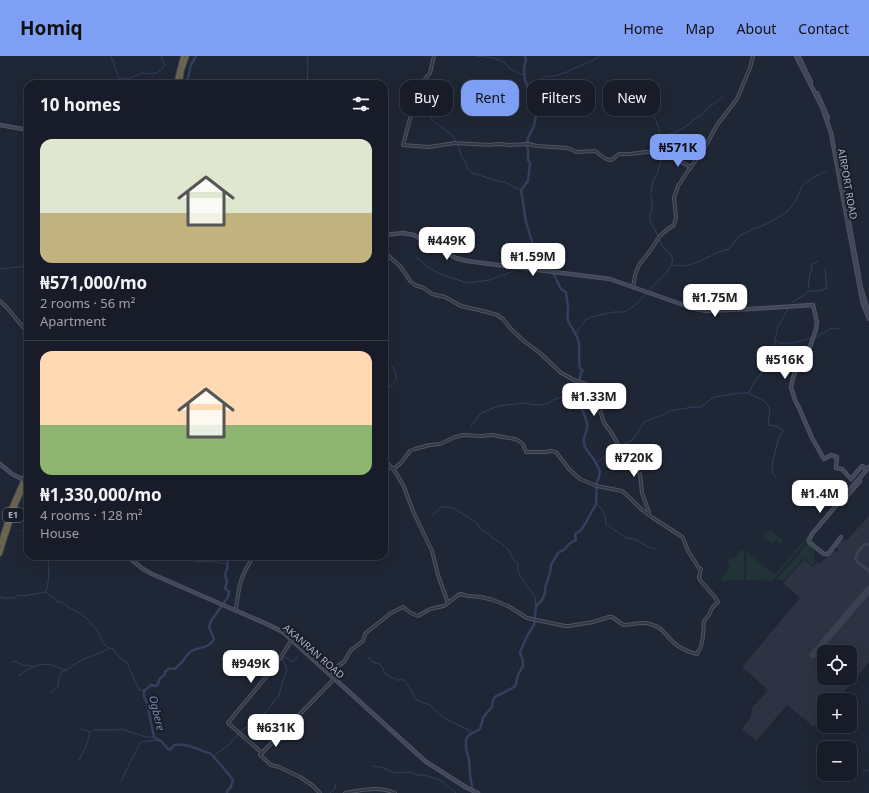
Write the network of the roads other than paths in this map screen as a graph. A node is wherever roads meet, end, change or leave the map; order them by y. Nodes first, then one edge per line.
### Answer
1 (183, 56) edge
2 (187, 56) edge
3 (434, 56) edge
4 (753, 56) edge
5 (797, 56) edge
6 (177, 80) edge
7 (181, 80) edge
8 (0, 125) edge
9 (24, 129) edge
10 (691, 167) junction
11 (388, 234) edge
12 (388, 256) edge
13 (855, 258) junction
14 (633, 287) junction
15 (0, 301) edge
16 (869, 314) edge
17 (869, 319) edge
18 (24, 329) edge
19 (0, 464) edge
20 (388, 464) edge
21 (388, 467) edge
22 (393, 469) junction
23 (868, 469) edge
24 (24, 478) edge
25 (860, 479) junction
26 (24, 480) edge
27 (24, 490) edge
28 (841, 500) junction
29 (647, 513) junction
30 (841, 537) dead end
31 (0, 544) edge
32 (0, 554) edge
33 (133, 560) edge
34 (252, 560) edge
35 (448, 603) junction
36 (223, 604) junction
37 (236, 609) junction
38 (292, 639) junction
39 (296, 642) junction
40 (329, 672) junction
41 (334, 679) junction
42 (262, 753) junction
43 (472, 791) junction
44 (320, 793) edge
45 (345, 793) edge
46 (395, 793) edge
47 (478, 793) edge

1 - 6 highway
2 - 7 highway
3 - 10 street
4 - 10 street
5 - 13 main road, AIRPORT ROAD
8 - 9 main road
10 - 14 street
11 - 14 main road
12 - 29 street
13 - 16 main road, AIRPORT ROAD
13 - 17 main road, AIRPORT ROAD
14 - 23 main road
15 - 18 street
19 - 26 main road, bridge
20 - 22 street
21 - 22 street
22 - 29 street
22 - 35 street
23 - 25 main road
24 - 31 highway, E1
25 - 28 main road
25 - 28 main road
27 - 32 highway, E1
28 - 30 main road
29 - 35 street
33 - 36 main road, AKANRAN ROAD
34 - 37 street
35 - 40 street
36 - 37 main road, AKANRAN ROAD
36 - 38 main road, AKANRAN ROAD
37 - 39 main road, AKANRAN ROAD
38 - 39 main road, AKANRAN ROAD
38 - 42 street
39 - 40 main road, AKANRAN ROAD
39 - 41 main road, AKANRAN ROAD
40 - 43 main road, AKANRAN ROAD
41 - 42 street
41 - 43 main road, AKANRAN ROAD
42 - 44 street
43 - 47 main road, AKANRAN ROAD
45 - 46 street

